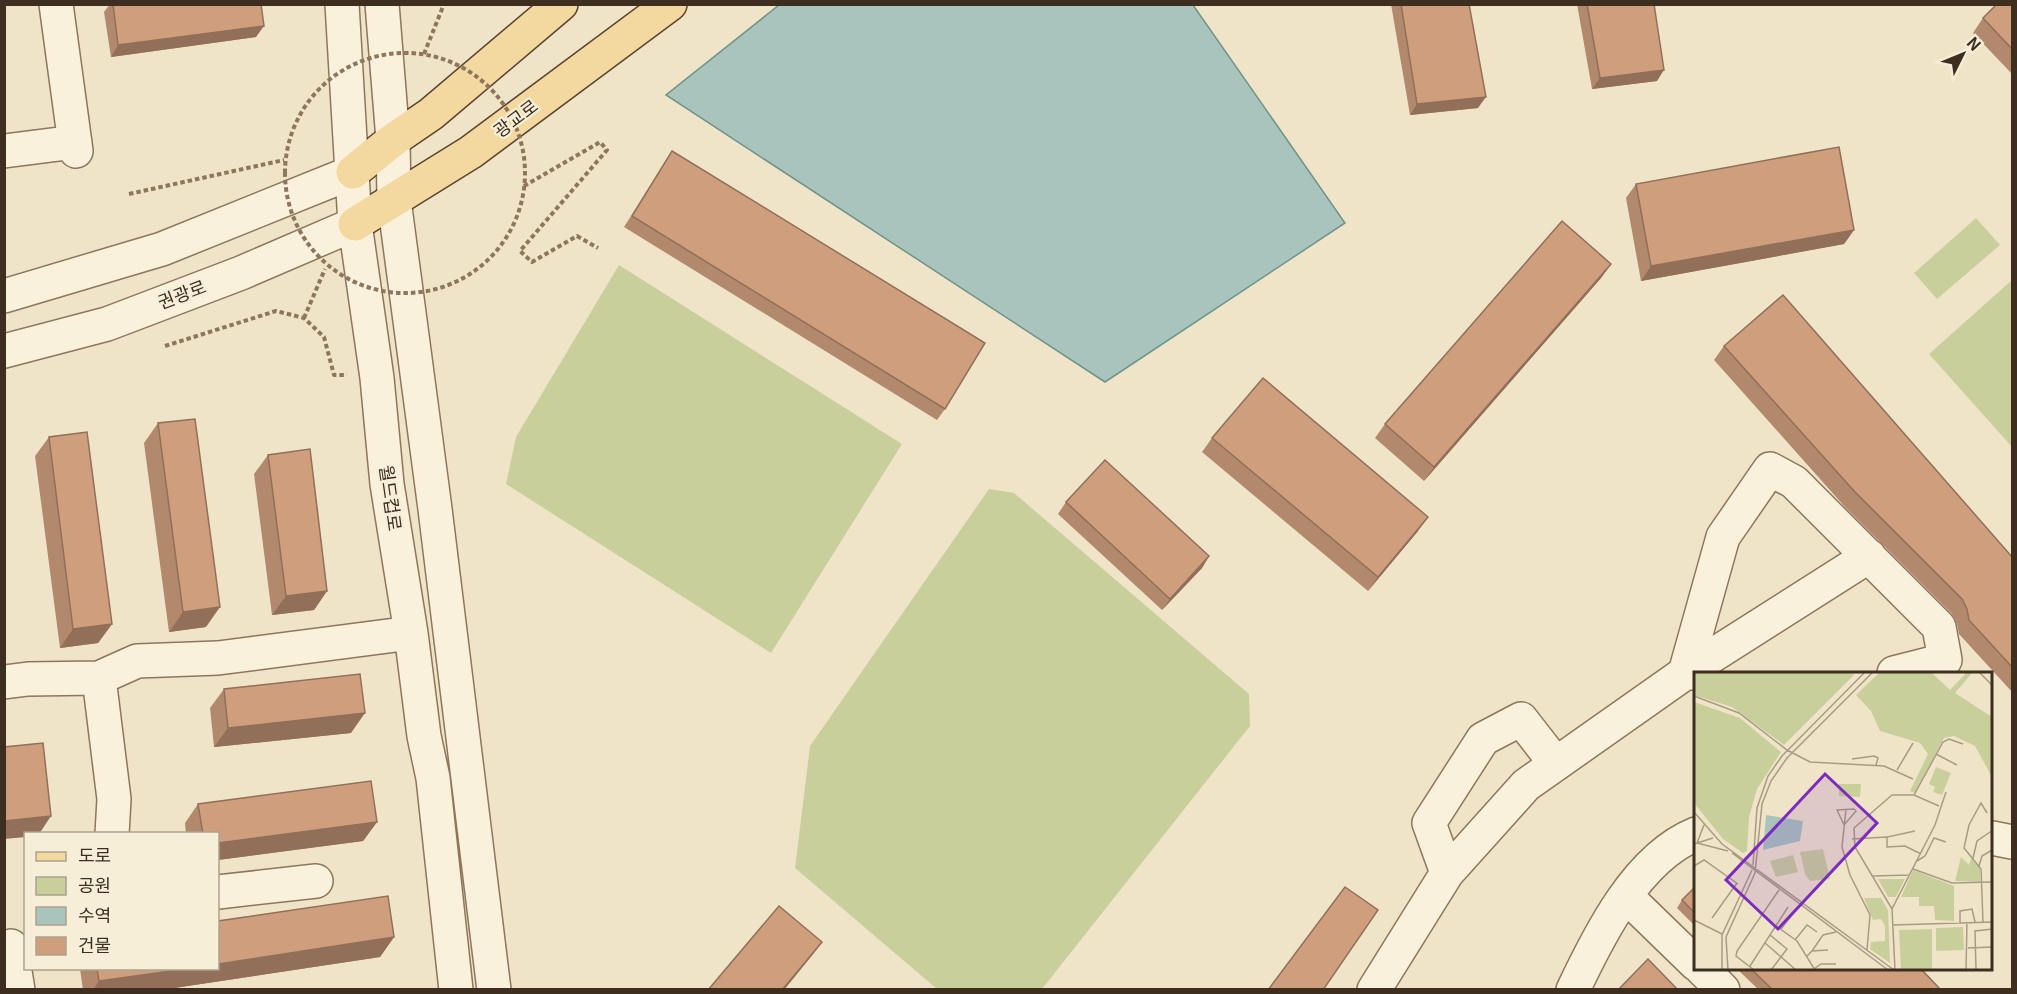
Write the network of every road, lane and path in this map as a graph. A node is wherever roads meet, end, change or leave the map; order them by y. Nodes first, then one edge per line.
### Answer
1 (56, 4) edge
2 (342, 4) edge
3 (382, 4) edge
4 (444, 4) edge
5 (561, 4) edge
6 (670, 4) edge
7 (424, 54) junction
8 (393, 140) junction
9 (4, 151) edge
10 (284, 160) junction
11 (353, 172) junction
12 (524, 186) junction
13 (129, 194) dead end
14 (394, 200) junction
15 (355, 224) junction
16 (598, 248) dead end
17 (327, 266) junction
18 (4, 296) edge
19 (304, 318) junction
20 (165, 346) dead end
21 (4, 351) edge
22 (334, 375) dead end
23 (1869, 556) junction
24 (411, 633) junction
25 (1898, 672) edge
26 (1691, 673) edge
27 (99, 678) junction
28 (4, 682) edge
29 (1556, 764) junction
30 (112, 832) edge
31 (1694, 835) edge
32 (1993, 838) edge
33 (2013, 842) edge
34 (1447, 873) junction
35 (316, 881) dead end
36 (219, 892) edge
37 (1626, 896) junction
38 (14, 942) edge
39 (1694, 962) edge
40 (1702, 970) edge
41 (18, 990) edge
42 (456, 990) edge
43 (494, 990) edge
44 (1374, 990) edge
45 (1573, 990) edge
46 (1723, 990) edge

1 - 9 street
2 - 11 street, 월드컵로
3 - 8 street
4 - 7 path
5 - 8 main road
6 - 14 main road, 광교로
7 - 10 path, bridge
7 - 12 path, bridge
8 - 11 main road
8 - 14 street
10 - 13 path
10 - 17 path, bridge
11 - 15 street, 월드컵로
11 - 18 street
12 - 16 path
12 - 17 path, bridge
14 - 15 main road, 광교로
14 - 43 street
15 - 21 street, 권광로
15 - 24 street, 월드컵로
17 - 19 path
19 - 20 path
19 - 22 path
23 - 25 street
23 - 26 street
23 - 26 street
24 - 27 street
24 - 42 street, 월드컵로
26 - 29 street
27 - 28 street
27 - 30 street
29 - 34 street
29 - 34 street
31 - 37 street
32 - 33 street
34 - 44 street
35 - 36 street
37 - 39 street
37 - 45 street
38 - 41 street
40 - 46 street

